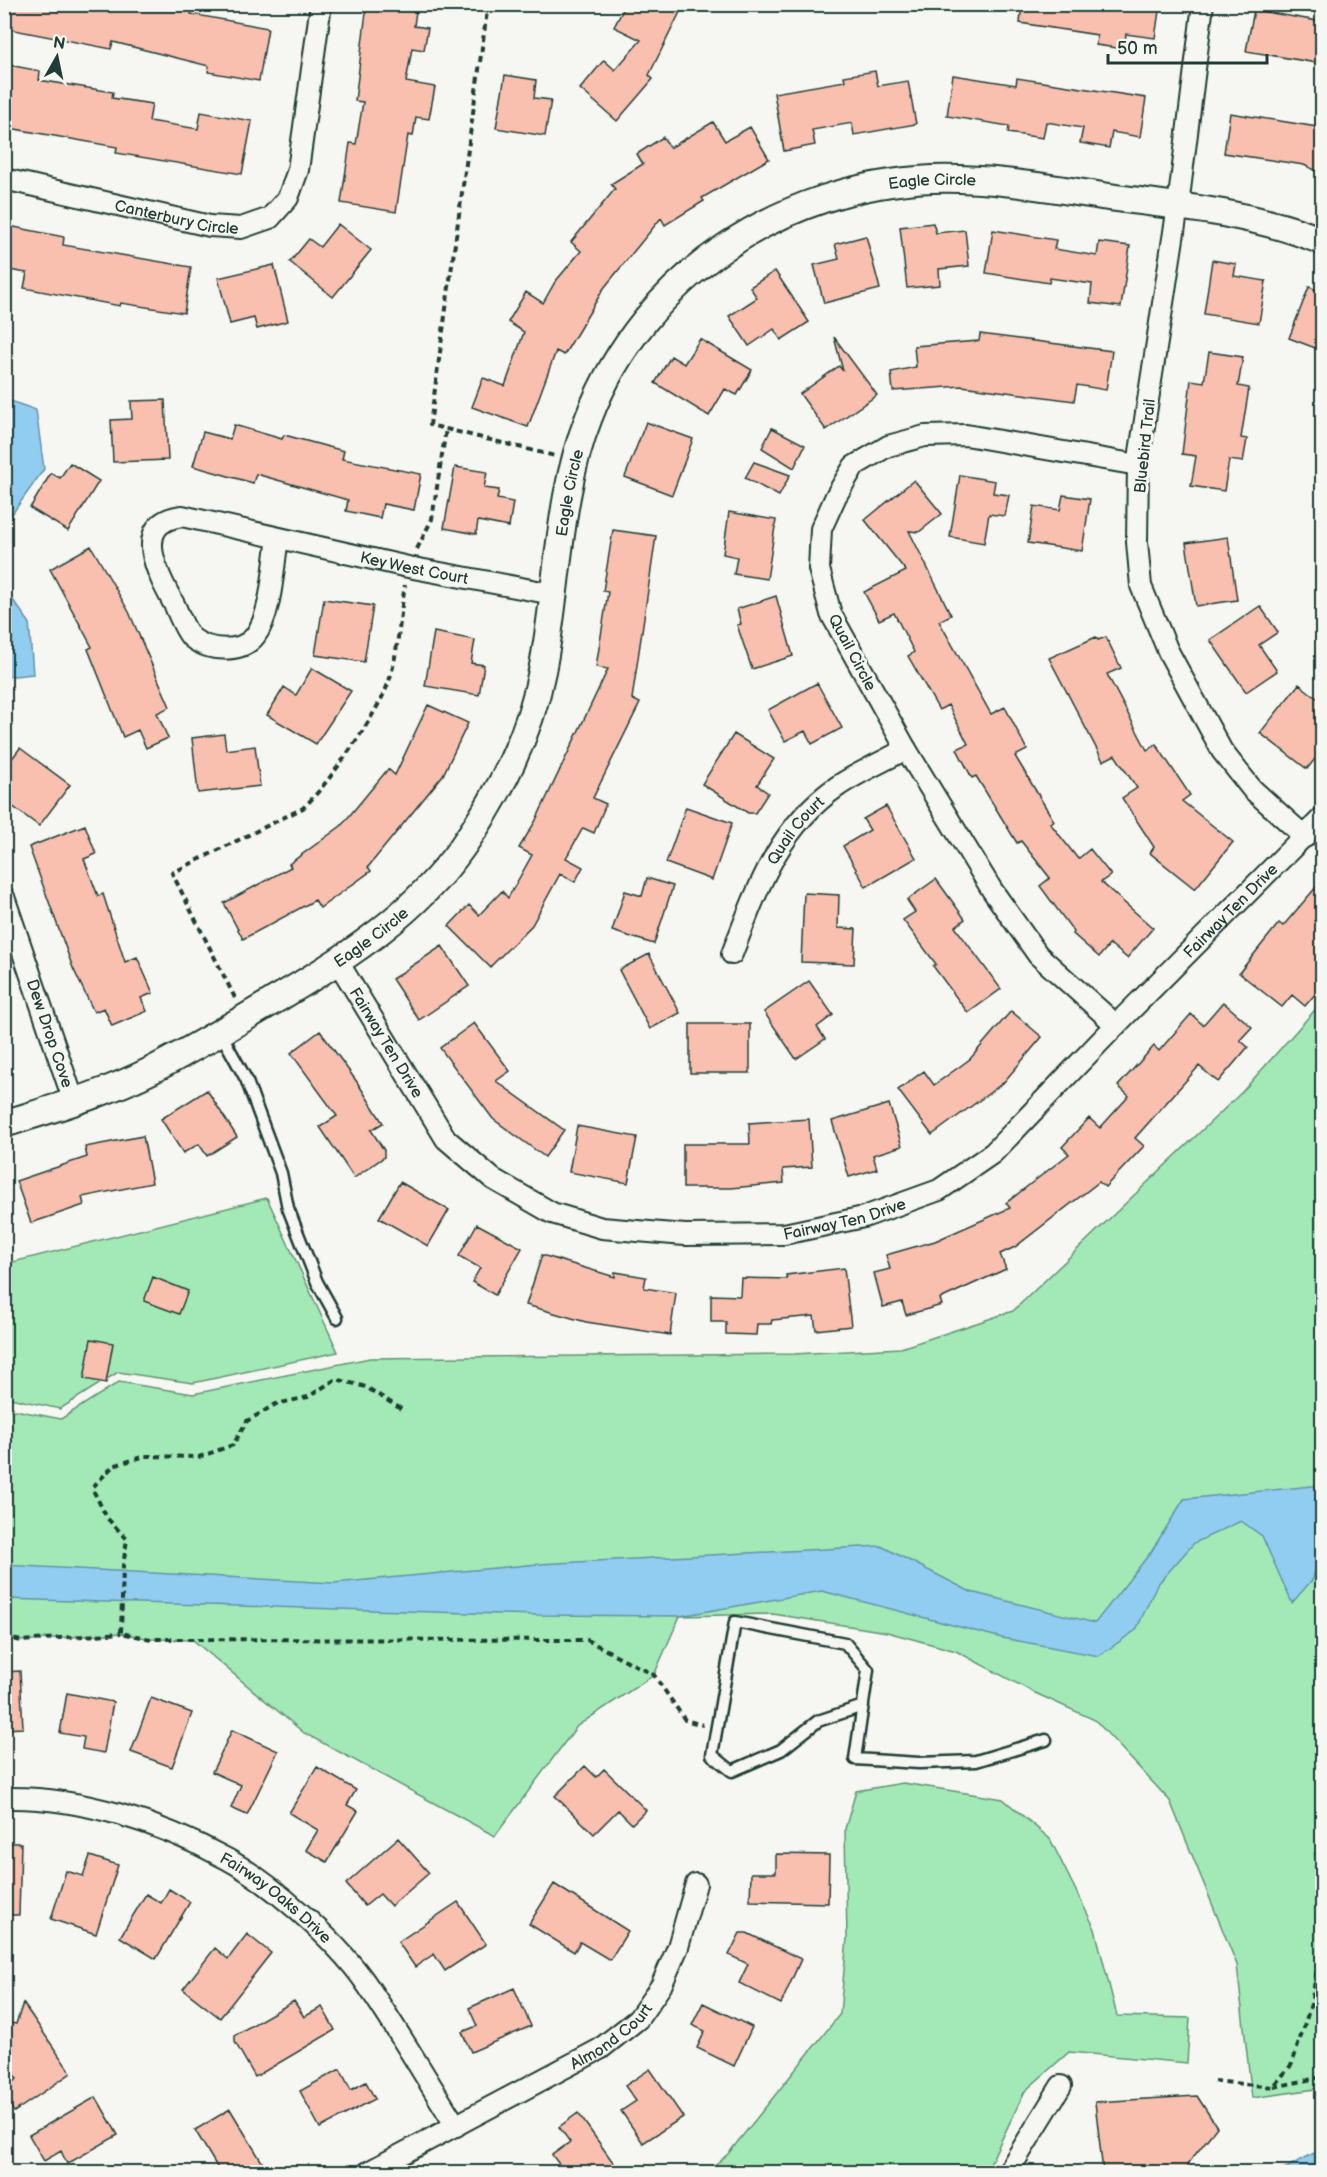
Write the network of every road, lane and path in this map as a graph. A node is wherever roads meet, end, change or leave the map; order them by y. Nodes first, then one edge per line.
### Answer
1 (321, 4) edge
2 (488, 4) edge
3 (1203, 4) edge
4 (4, 179) edge
5 (1178, 206) junction
6 (1323, 241) edge
7 (446, 429) junction
8 (576, 461) junction
9 (1138, 465) junction
10 (278, 539) junction
11 (408, 567) junction
12 (553, 594) junction
13 (906, 749) junction
14 (1323, 818) edge
15 (1305, 837) junction
16 (4, 897) edge
17 (732, 954) dead end
18 (339, 962) junction
19 (245, 1018) junction
20 (1116, 1025) junction
21 (220, 1032) junction
22 (74, 1102) junction
23 (4, 1124) edge
24 (337, 1318) dead end
25 (402, 1409) dead end
26 (121, 1633) junction
27 (4, 1637) edge
28 (863, 1706) junction
29 (716, 1729) junction
30 (1046, 1740) dead end
31 (4, 1798) edge
32 (1316, 1852) dead end
33 (696, 1884) dead end
34 (1323, 1892) edge
35 (1323, 1941) edge
36 (1323, 2077) edge
37 (1214, 2081) dead end
38 (1061, 2086) dead end
39 (1273, 2087) junction
40 (456, 2126) junction
41 (368, 2172) edge
42 (1008, 2172) edge

1 - 4 street, Canterbury Circle
2 - 7 path
3 - 5 street, Bluebird Trail
5 - 6 street, Eagle Circle
5 - 8 street, Eagle Circle
5 - 9 street, Bluebird Trail
7 - 8 path
7 - 11 path
8 - 12 street, Eagle Circle
9 - 13 street, Quail Circle
9 - 15 street, Bluebird Trail
10 - 10 street, Key West Court
10 - 11 street, Key West Court
11 - 12 street, Key West Court
11 - 19 path
12 - 18 street, Eagle Circle
13 - 17 street, Quail Court
13 - 20 street, Quail Circle
14 - 15 street, Fairway Ten Drive
15 - 20 street, Fairway Ten Drive
16 - 22 street, Dew Drop Cove
18 - 19 street, Eagle Circle
18 - 20 street, Fairway Ten Drive
19 - 21 street, Eagle Circle
21 - 22 street, Eagle Circle
21 - 24 lane
22 - 23 street, Eagle Circle
25 - 26 path
26 - 27 path
26 - 29 path
28 - 29 lane
28 - 29 lane
28 - 30 lane
31 - 40 street, Fairway Oaks Drive
32 - 34 path
33 - 40 street, Almond Court
35 - 39 path
36 - 39 path
37 - 39 path
38 - 42 street
40 - 41 street, Almond Court

